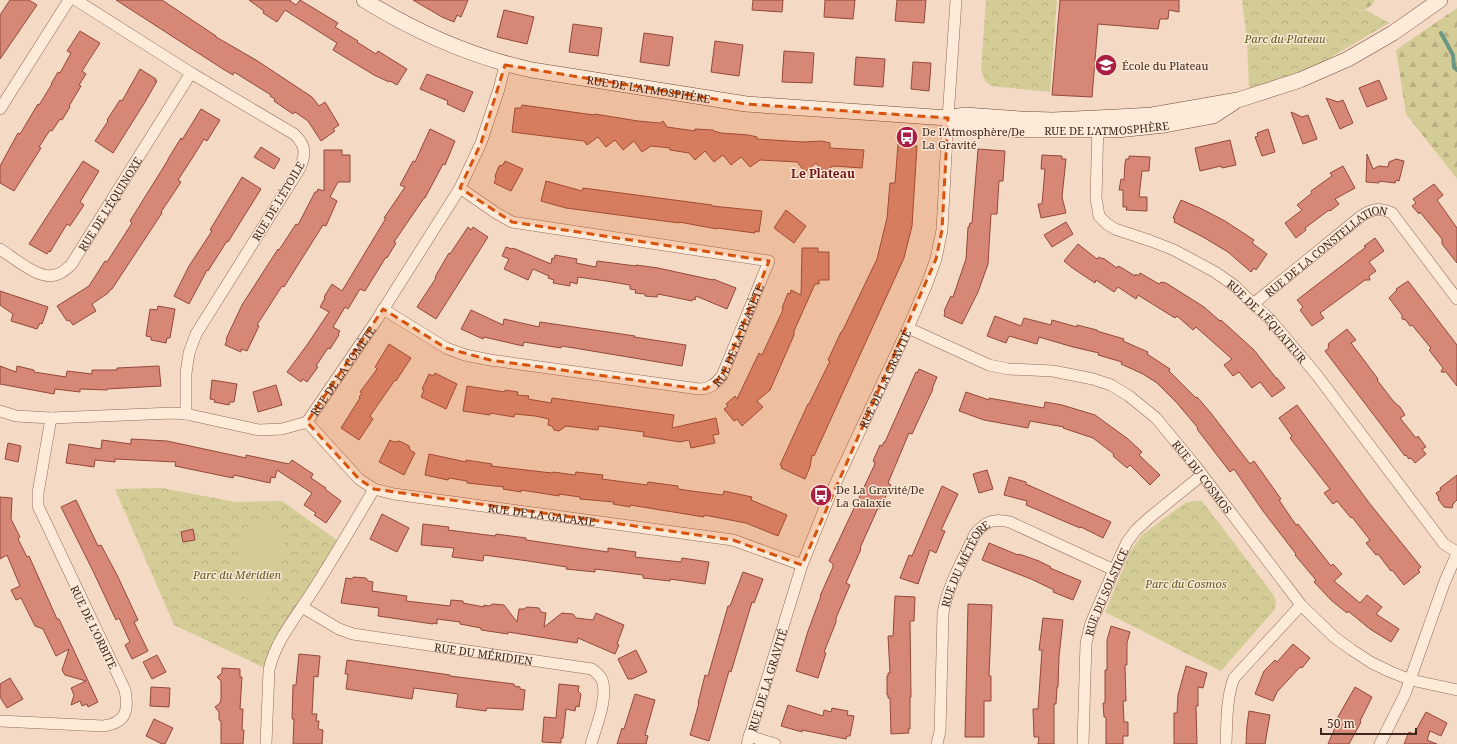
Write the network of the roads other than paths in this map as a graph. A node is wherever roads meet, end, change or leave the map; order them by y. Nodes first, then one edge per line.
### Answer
1 (69, 0) edge
2 (76, 0) edge
3 (956, 0) edge
4 (1440, 0) edge
5 (373, 2) edge
6 (504, 65) junction
7 (191, 73) junction
8 (0, 109) edge
9 (948, 118) junction
10 (1098, 124) junction
11 (460, 188) junction
12 (0, 249) edge
13 (1457, 299) edge
14 (1253, 304) junction
15 (383, 310) junction
16 (908, 328) junction
17 (0, 411) edge
18 (186, 414) junction
19 (51, 418) junction
20 (307, 422) junction
21 (1202, 475) junction
22 (374, 489) junction
23 (1457, 553) edge
24 (802, 565) junction
25 (1114, 570) junction
26 (1301, 605) junction
27 (302, 607) junction
28 (1411, 680) junction
29 (1457, 690) edge
30 (0, 721) edge
31 (748, 740) edge
32 (266, 744) edge
33 (591, 744) edge
34 (775, 744) edge
35 (937, 744) edge
36 (1083, 744) edge
37 (1226, 744) edge
38 (1380, 744) edge

1 - 8 street
2 - 7 street, RUE DE L'ÉTOILE
3 - 9 street, RUE DE LA GRAVITÉ
4 - 10 street, RUE DE L'ATMOSPHÈRE
5 - 6 street, RUE DE L'ATMOSPHÈRE
6 - 9 street, RUE DE L'ATMOSPHÈRE
6 - 11 street, RUE DE LA COMÈTE
7 - 12 street, RUE DE L'ÉQUINOXE
7 - 18 street, RUE DE L'ÉTOILE
9 - 10 street, RUE DE L'ATMOSPHÈRE
9 - 16 street, RUE DE LA GRAVITÉ
10 - 14 street, RUE DE L'ÉQUATEUR
11 - 15 street, RUE DE LA COMÈTE
11 - 15 street, RUE DE LA PLANÈTE
13 - 14 street, RUE DE LA CONSTELLATION
14 - 23 street, RUE DE L'ÉQUATEUR
15 - 20 street, RUE DE LA COMÈTE
16 - 21 street, RUE DU COSMOS
16 - 24 street, RUE DE LA GRAVITÉ
17 - 19 street, RUE DE LA COMÈTE
18 - 19 street, RUE DE LA COMÈTE
18 - 20 street, RUE DE LA COMÈTE
19 - 30 street, RUE DE L'ORBITE
20 - 22 street, RUE DE LA GALAXIE
21 - 25 street, RUE DU SOLSTICE
21 - 26 street, RUE DU COSMOS
22 - 24 street, RUE DE LA GALAXIE
22 - 27 street
23 - 28 street
24 - 31 street, RUE DE LA GRAVITÉ
25 - 35 street, RUE DU MÉTÉORE
25 - 36 street, RUE DU SOLSTICE
26 - 28 street, RUE DU COSMOS
26 - 37 street
27 - 32 street
27 - 33 street, RUE DU MÉRIDIEN
28 - 29 street, RUE DU COSMOS
28 - 38 street
31 - 34 street

